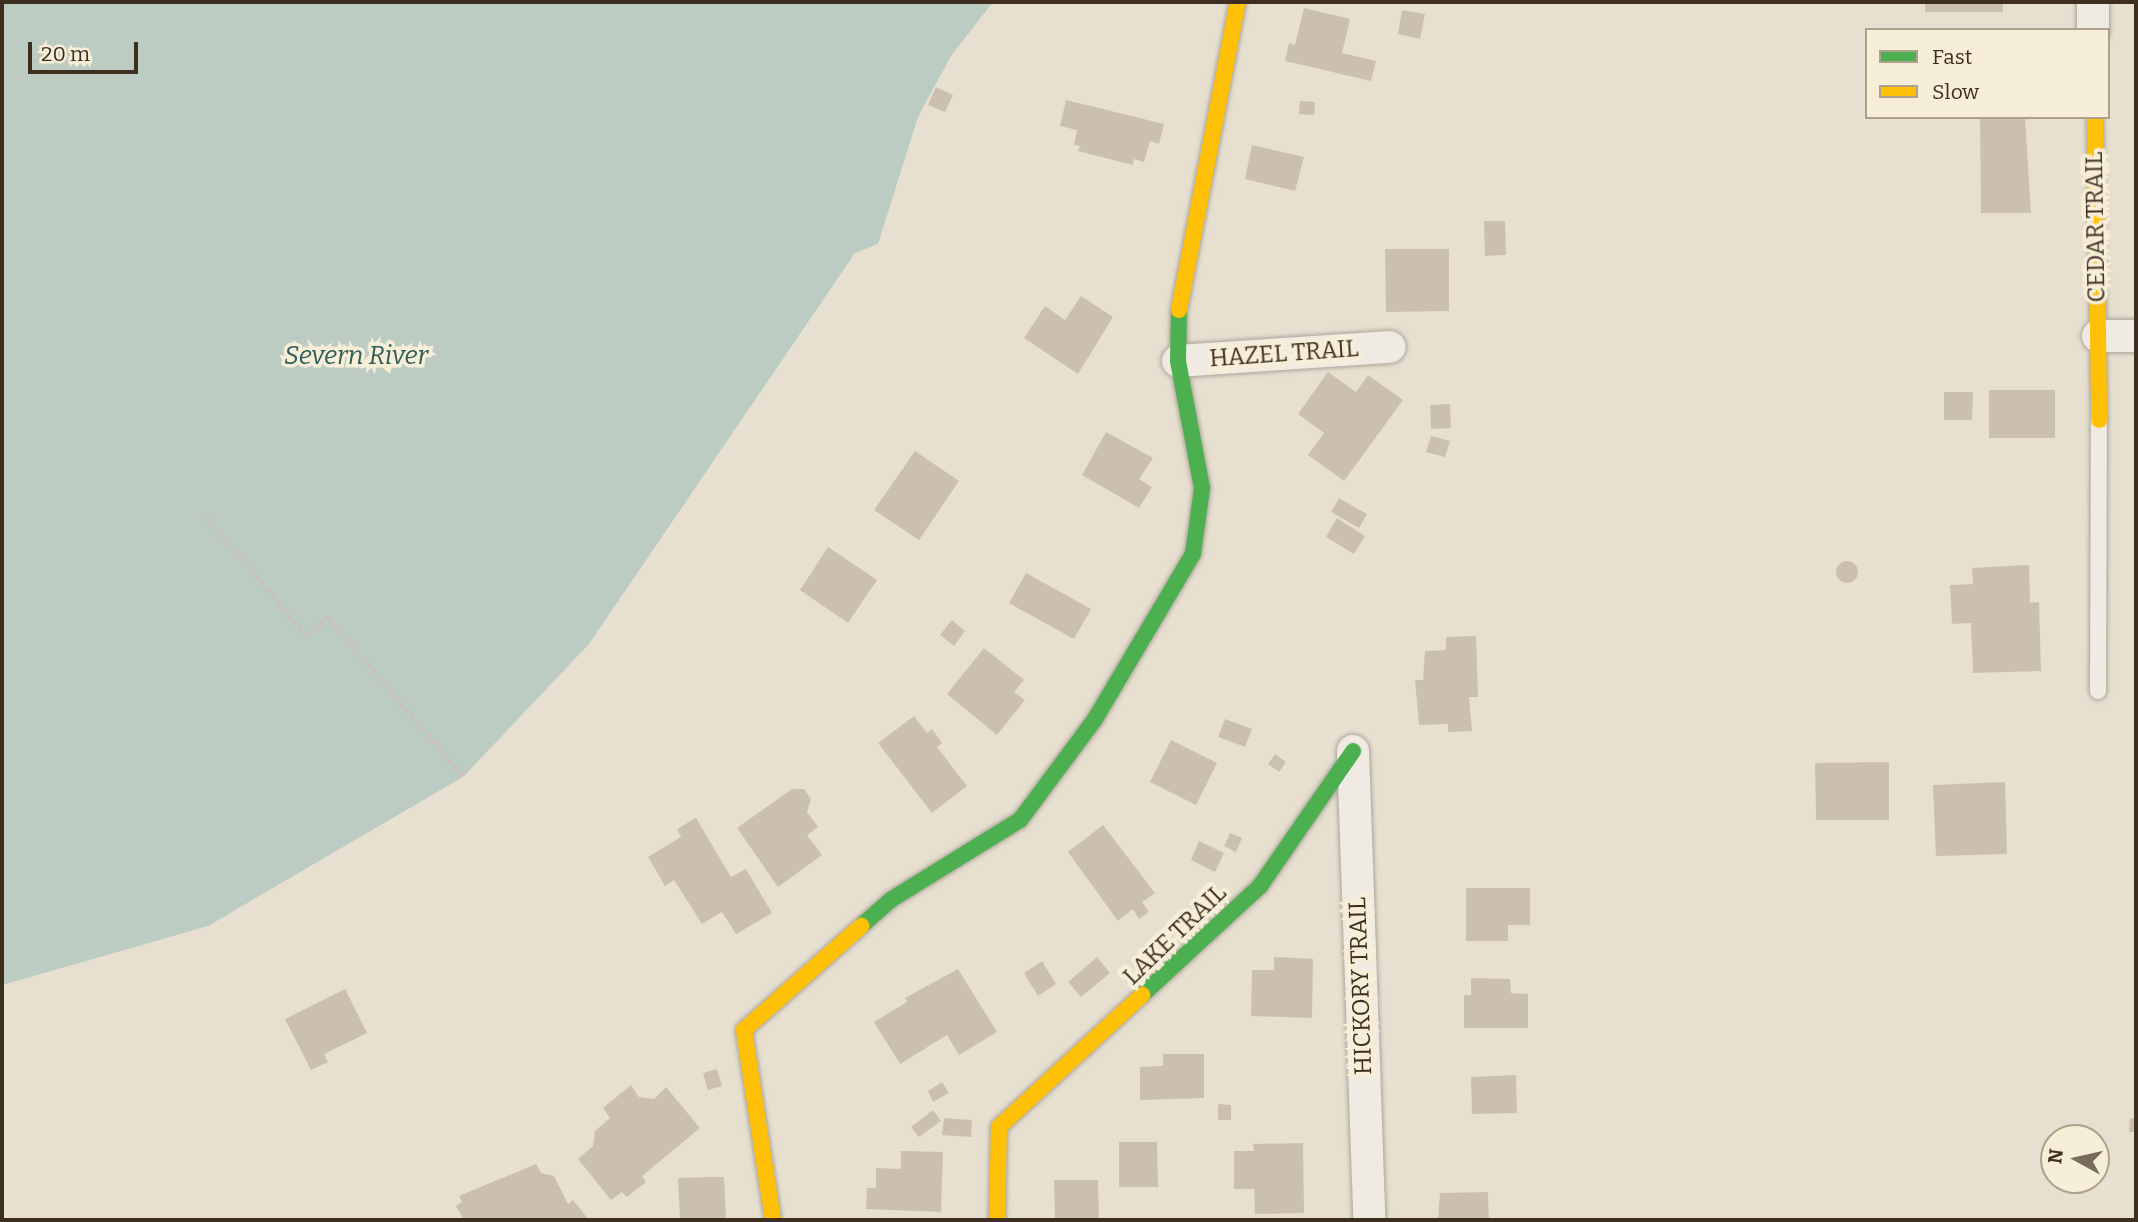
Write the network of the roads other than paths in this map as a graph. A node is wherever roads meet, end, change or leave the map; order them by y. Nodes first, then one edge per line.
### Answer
1 (1238, 2) edge
2 (2093, 2) edge
3 (2093, 28) edge
4 (2095, 119) edge
5 (2098, 336) junction
6 (2136, 336) edge
7 (1390, 347) dead end
8 (1178, 361) junction
9 (2099, 420) joint
10 (2098, 691) dead end
11 (1353, 751) joint
12 (773, 1220) edge
13 (997, 1220) edge
14 (1368, 1220) edge

1 - 8 street
2 - 3 street
4 - 5 street, CEDAR TRAIL
5 - 6 street
5 - 9 street, CEDAR TRAIL
7 - 8 street, HAZEL TRAIL
8 - 12 street
9 - 10 lane
11 - 13 street, LAKE TRAIL
11 - 14 street, HICKORY TRAIL

